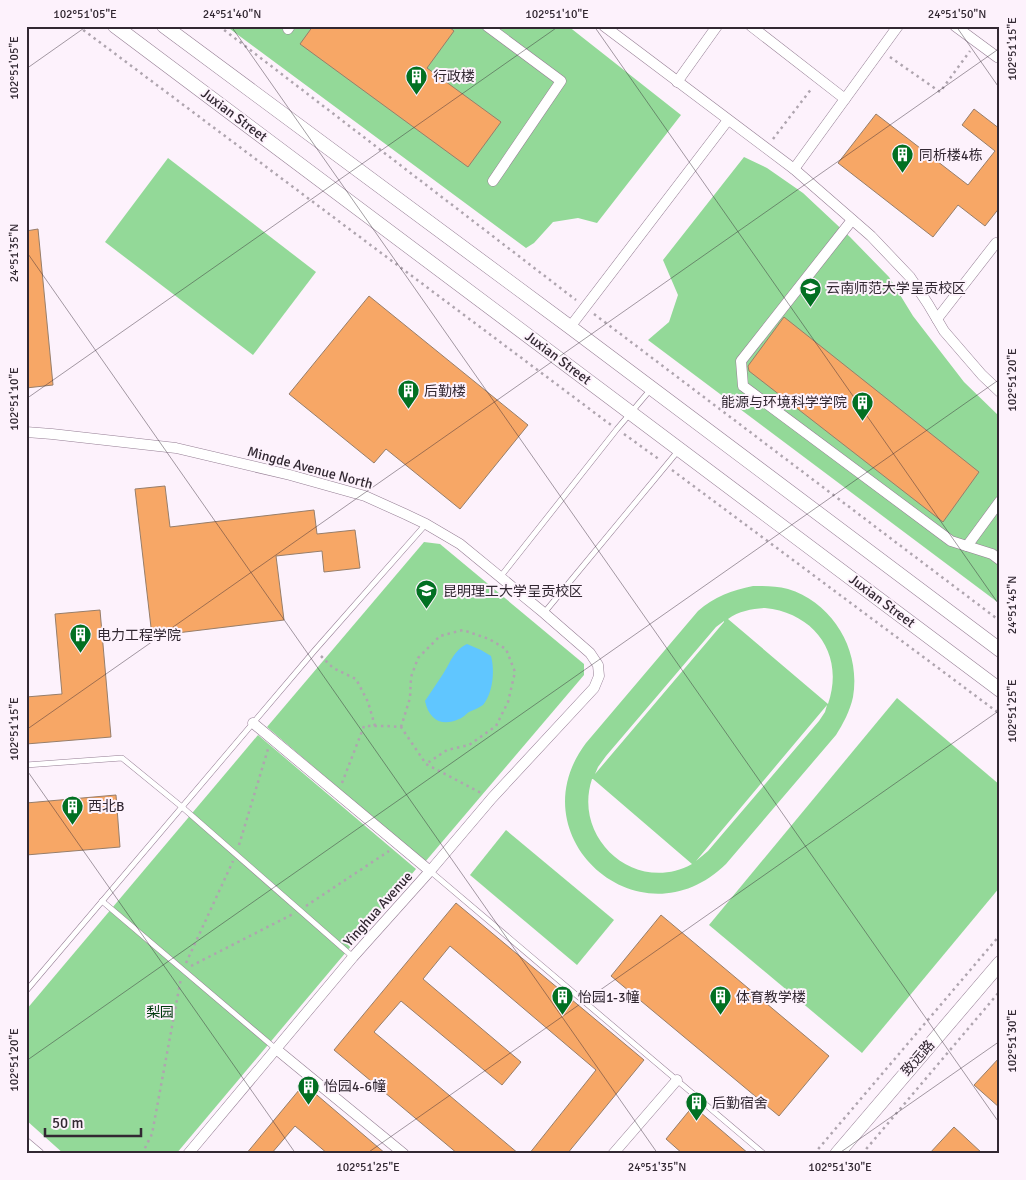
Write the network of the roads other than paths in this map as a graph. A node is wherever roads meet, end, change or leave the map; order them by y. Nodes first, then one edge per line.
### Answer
1 (115, 26) edge
2 (164, 26) edge
3 (487, 26) edge
4 (604, 26) edge
5 (718, 26) edge
6 (751, 26) edge
7 (898, 26) edge
8 (955, 26) edge
9 (999, 56) edge
10 (677, 82) junction
11 (845, 99) junction
12 (728, 120) junction
13 (794, 169) junction
14 (492, 180) dead end
15 (852, 220) junction
16 (999, 243) edge
17 (937, 319) junction
18 (570, 327) junction
19 (651, 388) junction
20 (1000, 392) edge
21 (631, 413) junction
22 (26, 432) edge
23 (680, 449) junction
24 (1000, 500) edge
25 (426, 524) junction
26 (967, 546) junction
27 (1000, 560) edge
28 (501, 576) junction
29 (544, 612) junction
30 (1000, 650) edge
31 (594, 688) joint
32 (1000, 690) edge
33 (253, 723) junction
34 (26, 765) edge
35 (182, 807) junction
36 (430, 871) junction
37 (102, 901) junction
38 (353, 957) junction
39 (1000, 963) edge
40 (26, 991) edge
41 (276, 1049) junction
42 (677, 1080) junction
43 (26, 1143) edge
44 (39, 1154) edge
45 (188, 1154) edge
46 (404, 1154) edge
47 (613, 1154) edge
48 (764, 1154) edge
49 (837, 1154) edge

1 - 21 main road, Juxian Street
2 - 18 main road
3 - 14 street
4 - 10 street
5 - 10 street
6 - 11 street
7 - 11 street
8 - 9 street
10 - 12 street
11 - 13 street
12 - 13 street
12 - 18 street
13 - 15 street
15 - 17 street
15 - 26 street
16 - 17 street
17 - 20 street
18 - 19 main road
19 - 21 lane
19 - 30 main road
21 - 23 main road, Juxian Street
21 - 28 lane
22 - 25 street, Mingde Avenue North
23 - 29 lane
23 - 32 main road, Juxian Street
24 - 26 street
25 - 28 street, Mingde Avenue North
25 - 33 lane
26 - 27 street
28 - 29 street, Mingde Avenue North
29 - 31 street, Mingde Avenue North
31 - 36 street, Yinghua Avenue
33 - 35 lane
33 - 36 street
34 - 35 lane
35 - 37 lane
35 - 38 lane
36 - 38 street, Yinghua Avenue
36 - 42 lane
37 - 40 lane
37 - 41 lane
38 - 41 street, Yinghua Avenue
39 - 49 main road, 致远路
41 - 45 street, Yinghua Avenue
41 - 46 street
42 - 47 street
42 - 48 lane
43 - 44 street

